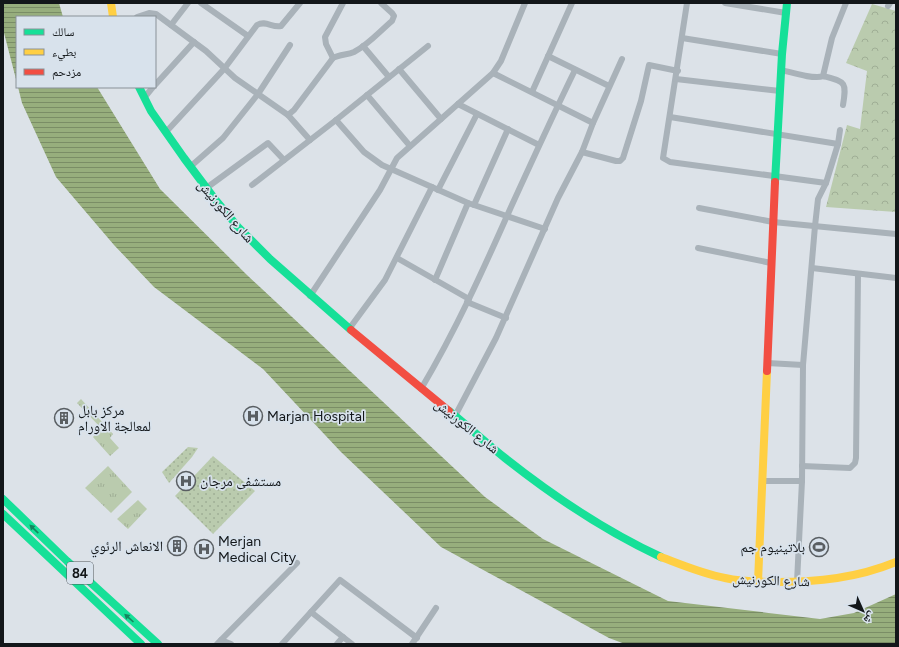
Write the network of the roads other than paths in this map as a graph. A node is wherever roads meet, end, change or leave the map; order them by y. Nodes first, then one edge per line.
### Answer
1 (111, 3) edge
2 (188, 3) edge
3 (201, 3) edge
4 (300, 3) edge
5 (343, 3) edge
6 (381, 3) edge
7 (525, 3) edge
8 (572, 3) edge
9 (687, 3) edge
10 (725, 3) edge
11 (787, 3) edge
12 (846, 3) edge
13 (786, 13) junction
14 (113, 16) edge
15 (140, 16) edge
16 (171, 25) junction
17 (248, 36) junction
18 (682, 38) junction
19 (194, 42) junction
20 (290, 45) dead end
21 (363, 46) junction
22 (428, 46) dead end
23 (782, 54) junction
24 (548, 56) junction
25 (333, 58) junction
26 (622, 59) dead end
27 (224, 69) junction
28 (399, 69) junction
29 (575, 70) junction
30 (781, 70) junction
31 (678, 71) junction
32 (493, 73) junction
33 (823, 76) junction
34 (390, 77) junction
35 (676, 79) junction
36 (156, 84) edge
37 (609, 86) junction
38 (139, 88) edge
39 (152, 88) edge
40 (780, 91) junction
41 (532, 92) junction
42 (258, 94) junction
43 (367, 95) junction
44 (144, 98) junction
45 (458, 104) junction
46 (843, 105) dead end
47 (558, 106) junction
48 (477, 114) junction
49 (288, 115) junction
50 (670, 117) junction
51 (441, 119) junction
52 (336, 120) junction
53 (593, 123) junction
54 (508, 129) junction
55 (840, 130) dead end
56 (166, 132) junction
57 (777, 135) junction
58 (310, 140) junction
59 (838, 144) junction
60 (539, 145) junction
61 (410, 146) junction
62 (582, 152) junction
63 (284, 160) junction
64 (190, 167) junction
65 (390, 169) junction
66 (775, 176) junction
67 (826, 182) junction
68 (252, 185) dead end
69 (205, 189) junction
70 (435, 189) junction
71 (471, 204) junction
72 (699, 208) dead end
73 (507, 217) junction
74 (773, 222) junction
75 (814, 226) junction
76 (545, 229) junction
77 (896, 234) edge
78 (698, 248) dead end
79 (397, 258) junction
80 (771, 263) junction
81 (812, 268) junction
82 (858, 274) junction
83 (896, 278) edge
84 (435, 280) junction
85 (310, 296) junction
86 (468, 301) junction
87 (506, 318) junction
88 (349, 329) junction
89 (767, 363) junction
90 (803, 365) junction
91 (422, 388) junction
92 (455, 416) junction
93 (802, 466) junction
94 (762, 481) junction
95 (802, 482) junction
96 (3, 499) edge
97 (3, 514) edge
98 (896, 562) edge
99 (297, 563) dead end
100 (758, 582) junction
101 (797, 582) junction
102 (436, 608) dead end
103 (311, 612) junction
104 (343, 637) junction
105 (416, 638) junction
106 (219, 642) edge
107 (138, 643) edge
108 (158, 644) edge
109 (231, 644) edge
110 (282, 644) edge
111 (337, 644) edge
112 (352, 644) edge
113 (412, 644) edge

1 - 14 street
2 - 16 street
3 - 17 street
4 - 17 street
5 - 25 street
6 - 21 street
7 - 32 street
8 - 24 street
9 - 18 street
10 - 13 street
11 - 13 street
12 - 33 street
13 - 23 street
15 - 16 street
16 - 19 street
17 - 27 street
18 - 23 street
18 - 31 street
19 - 27 street
19 - 36 street
20 - 42 street
21 - 25 street
21 - 34 street
22 - 28 street
23 - 30 street
24 - 29 street
24 - 41 street
25 - 49 street
26 - 37 street
27 - 42 street
27 - 56 street
28 - 34 street
28 - 51 street
29 - 37 street
29 - 47 street
30 - 33 street
30 - 40 street
31 - 35 street
31 - 62 street
32 - 41 street
32 - 45 street
33 - 46 street
34 - 43 street
35 - 40 street
35 - 50 street
37 - 53 street
38 - 44 street, شارع الكورنيش
39 - 44 street
40 - 57 street
41 - 47 street
42 - 49 street
42 - 64 street
43 - 52 street
43 - 61 street
44 - 56 street, شارع الكورنيش
45 - 48 street
45 - 51 street
47 - 53 street
47 - 60 street
48 - 54 street
48 - 70 street
49 - 58 street
50 - 57 street
50 - 66 street
51 - 61 street
52 - 58 street
52 - 65 street
53 - 62 street
54 - 60 street
54 - 71 street
55 - 59 street
56 - 64 street, شارع الكورنيش
57 - 59 street
57 - 66 street
58 - 63 street
59 - 67 street
60 - 73 street
61 - 65 street
62 - 76 street
63 - 68 street
63 - 69 street
64 - 69 street, شارع الكورنيش
65 - 70 street
65 - 85 street
66 - 67 street
66 - 74 street
67 - 75 street
69 - 85 street, شارع الكورنيش
70 - 71 street
70 - 79 street
71 - 73 street
71 - 84 street
72 - 74 street
73 - 76 street
73 - 86 street
74 - 75 street
74 - 80 street
75 - 77 street
75 - 81 street
76 - 87 street
78 - 80 street
79 - 84 street
79 - 88 street
80 - 89 street
81 - 82 street
81 - 90 street
82 - 83 street
82 - 93 street
84 - 86 street
85 - 88 street, شارع الكورنيش
86 - 87 street
86 - 91 street
87 - 92 street
88 - 91 street, شارع الكورنيش
89 - 90 street
89 - 94 street
90 - 93 street
91 - 92 street, شارع الكورنيش
92 - 100 street, شارع الكورنيش
93 - 95 street
94 - 95 street
94 - 100 street
95 - 101 street
108 -> 96 street, 84
97 - 107 street, 84
98 - 101 street, شارع الكورنيش
99 - 106 street
100 - 101 street, شارع الكورنيش
102 - 105 street
103 - 104 street
103 - 105 street
103 - 110 street
104 - 111 street
104 - 112 street
105 - 113 street
106 - 109 street

